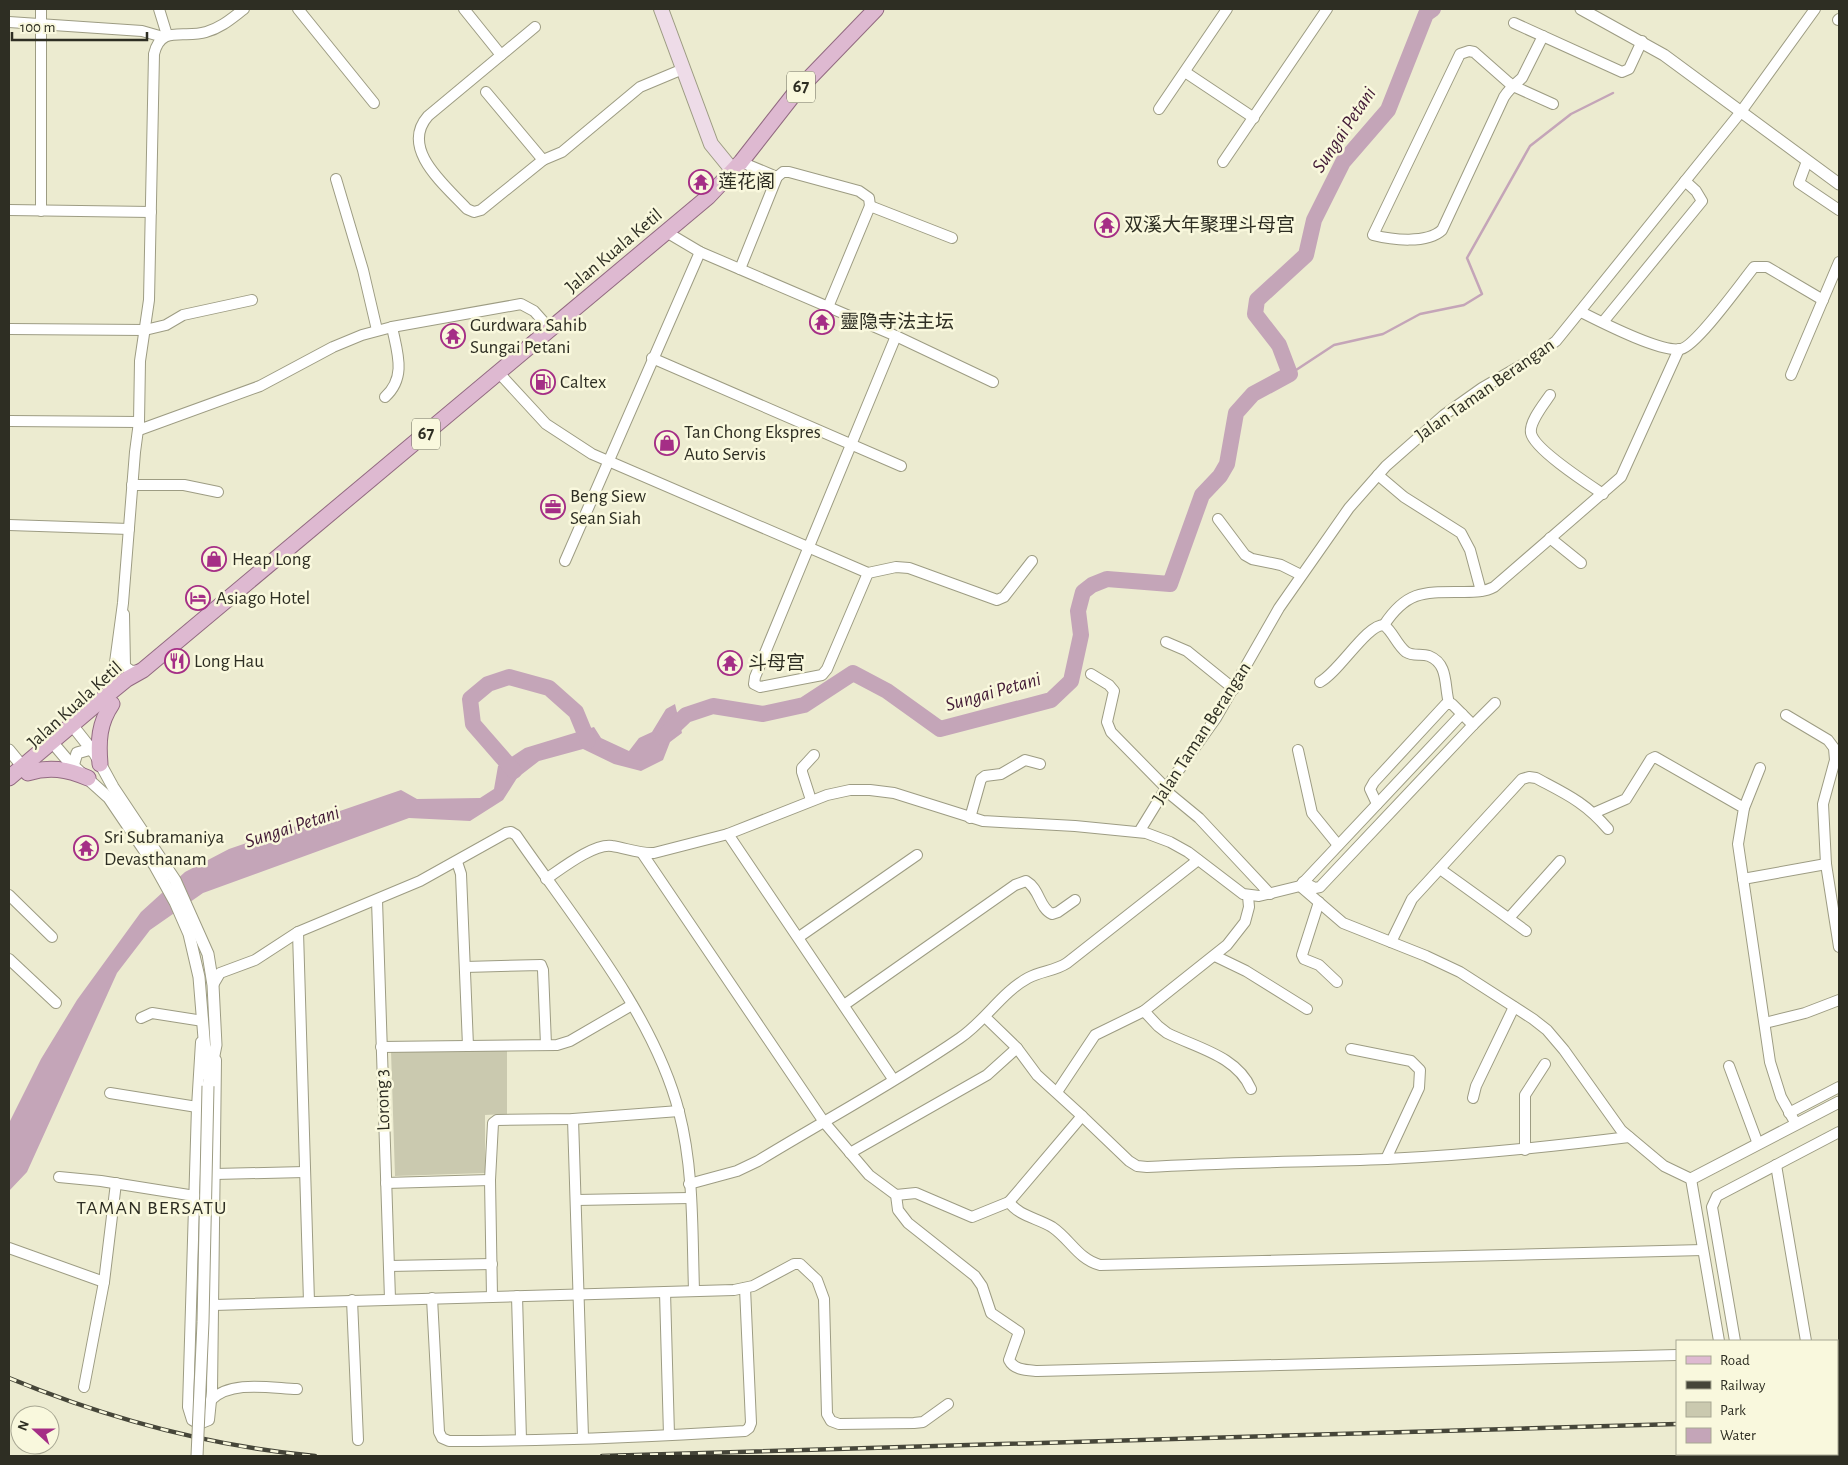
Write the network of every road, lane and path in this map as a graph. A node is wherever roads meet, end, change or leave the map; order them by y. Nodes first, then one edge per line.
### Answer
1 (41, 9) edge
2 (159, 9) edge
3 (244, 9) edge
4 (298, 9) edge
5 (464, 9) edge
6 (661, 9) edge
7 (876, 9) edge
8 (1227, 9) edge
9 (1327, 9) edge
10 (1581, 9) edge
11 (1815, 9) edge
12 (9, 22) edge
13 (41, 23) junction
14 (1514, 23) dead end
15 (535, 27) dead end
16 (165, 36) junction
17 (1543, 36) junction
18 (1642, 42) junction
19 (501, 56) junction
20 (683, 69) junction
21 (1185, 72) junction
22 (1513, 86) junction
23 (486, 92) dead end
24 (374, 103) dead end
25 (1554, 104) dead end
26 (1159, 109) dead end
27 (1740, 113) junction
28 (1254, 118) junction
29 (542, 160) junction
30 (1807, 161) junction
31 (1223, 162) dead end
32 (737, 167) junction
33 (777, 177) junction
34 (336, 179) dead end
35 (1685, 181) junction
36 (1839, 184) edge
37 (870, 206) junction
38 (9, 210) edge
39 (1839, 210) edge
40 (41, 211) junction
41 (151, 212) junction
42 (668, 233) junction
43 (952, 238) dead end
44 (700, 252) junction
45 (1839, 262) edge
46 (740, 269) junction
47 (252, 300) dead end
48 (1823, 300) junction
49 (828, 307) junction
50 (1581, 312) junction
51 (1603, 322) junction
52 (392, 326) junction
53 (9, 329) edge
54 (145, 330) junction
55 (376, 330) junction
56 (551, 330) junction
57 (896, 336) junction
58 (1679, 350) junction
59 (652, 358) junction
60 (499, 373) junction
61 (1791, 375) dead end
62 (993, 382) dead end
63 (1550, 395) dead end
64 (385, 397) dead end
65 (9, 420) edge
66 (139, 426) junction
67 (851, 446) junction
68 (606, 461) junction
69 (901, 466) dead end
70 (1378, 475) junction
71 (132, 485) junction
72 (218, 492) dead end
73 (1602, 494) junction
74 (1218, 519) dead end
75 (9, 525) edge
76 (129, 529) junction
77 (1550, 538) junction
78 (808, 549) junction
79 (565, 561) dead end
80 (1032, 561) dead end
81 (1581, 563) dead end
82 (868, 573) junction
83 (1301, 574) junction
84 (1481, 592) junction
85 (123, 603) junction
86 (1384, 625) junction
87 (1166, 642) dead end
88 (143, 670) junction
89 (1090, 674) dead end
90 (1320, 682) dead end
91 (1234, 689) junction
92 (109, 700) junction
93 (1449, 703) junction
94 (1494, 703) dead end
95 (1462, 714) junction
96 (1786, 715) dead end
97 (1473, 725) junction
98 (75, 729) junction
99 (55, 746) junction
100 (91, 749) junction
101 (9, 750) edge
102 (1298, 750) dead end
103 (814, 755) dead end
104 (100, 764) junction
105 (1040, 764) dead end
106 (73, 766) junction
107 (1760, 768) dead end
108 (25, 770) junction
109 (9, 778) edge
110 (88, 778) junction
111 (9, 789) edge
112 (1165, 789) junction
113 (811, 800) junction
114 (1377, 804) junction
115 (1744, 808) junction
116 (1594, 813) junction
117 (970, 818) junction
118 (130, 821) junction
119 (1608, 829) dead end
120 (1139, 832) junction
121 (728, 834) junction
122 (1338, 845) junction
123 (642, 853) junction
124 (917, 855) dead end
125 (1198, 860) junction
126 (1560, 861) dead end
127 (457, 862) junction
128 (1826, 864) junction
129 (1440, 869) junction
130 (546, 879) junction
131 (1743, 879) junction
132 (1301, 884) junction
133 (1270, 894) junction
134 (9, 895) edge
135 (1248, 896) junction
136 (377, 900) junction
137 (1075, 900) dead end
138 (1319, 902) junction
139 (1836, 904) edge
140 (1509, 918) junction
141 (1526, 931) dead end
142 (193, 932) junction
143 (298, 932) junction
144 (52, 937) dead end
145 (799, 937) junction
146 (1391, 942) junction
147 (1839, 947) edge
148 (1215, 956) junction
149 (9, 959) edge
150 (465, 967) junction
151 (1337, 982) dead end
152 (213, 985) junction
153 (1839, 1000) edge
154 (56, 1004) dead end
155 (632, 1005) junction
156 (844, 1005) junction
157 (1514, 1007) junction
158 (1307, 1009) dead end
159 (1144, 1011) junction
160 (985, 1017) junction
161 (141, 1018) dead end
162 (203, 1021) junction
163 (1765, 1023) junction
164 (204, 1034) junction
165 (216, 1045) junction
166 (546, 1045) junction
167 (468, 1046) junction
168 (382, 1047) junction
169 (1018, 1048) junction
170 (1351, 1049) dead end
171 (1545, 1064) dead end
172 (1729, 1066) dead end
173 (893, 1079) junction
174 (208, 1086) junction
175 (1839, 1087) edge
176 (1251, 1089) dead end
177 (1057, 1092) junction
178 (110, 1093) dead end
179 (1473, 1098) dead end
180 (1839, 1102) edge
181 (197, 1107) junction
182 (679, 1111) junction
183 (1789, 1113) junction
184 (1082, 1116) junction
185 (573, 1119) junction
186 (824, 1122) junction
187 (1796, 1124) junction
188 (1839, 1133) edge
189 (1629, 1137) junction
190 (1839, 1137) edge
191 (1758, 1144) junction
192 (1525, 1150) junction
193 (850, 1153) junction
194 (1386, 1159) junction
195 (1776, 1165) junction
196 (305, 1172) junction
197 (215, 1174) junction
198 (58, 1176) dead end
199 (1691, 1179) junction
200 (490, 1180) junction
201 (116, 1183) junction
202 (386, 1183) junction
203 (690, 1184) junction
204 (896, 1195) junction
205 (195, 1196) junction
206 (690, 1198) junction
207 (576, 1200) junction
208 (1009, 1202) junction
209 (9, 1248) edge
210 (1703, 1250) junction
211 (492, 1264) junction
212 (389, 1266) junction
213 (104, 1282) junction
214 (745, 1288) junction
215 (694, 1290) junction
216 (665, 1292) junction
217 (578, 1294) junction
218 (492, 1296) junction
219 (517, 1296) junction
220 (432, 1298) junction
221 (390, 1299) junction
222 (352, 1300) junction
223 (308, 1302) junction
224 (214, 1305) junction
225 (1719, 1340) edge
226 (1734, 1340) edge
227 (1806, 1340) edge
228 (1676, 1355) edge
229 (212, 1374) junction
230 (84, 1387) dead end
231 (233, 1388) junction
232 (297, 1388) dead end
233 (211, 1400) junction
234 (948, 1404) dead end
235 (668, 1435) junction
236 (583, 1437) junction
237 (358, 1440) dead end
238 (521, 1440) junction
239 (198, 1456) edge

1 - 13 street
2 - 16 street
3 - 16 street
4 - 24 street
5 - 19 street
6 - 20 main road
7 - 32 main road, Jalan Kuala Ketil / 67
8 - 21 street
9 - 28 street
10 - 18 street
11 - 27 street, Jalan Taman Berangan
12 - 13 street
13 - 16 street
13 - 40 street
14 - 17 street
15 - 19 street
16 - 41 street
17 - 18 street
17 - 22 street
18 - 27 street
19 - 29 street
20 - 29 street
20 - 32 main road
21 - 26 street
21 - 28 street
22 - 22 street
22 - 25 street
23 - 29 street
27 - 30 street
27 - 35 street, Jalan Taman Berangan
28 - 31 street
30 - 36 street
30 - 39 street
32 - 33 street
32 - 42 main road, Jalan Kuala Ketil / 67
33 - 37 street
33 - 46 street
34 - 55 street
35 - 50 street, Jalan Taman Berangan
35 - 51 street
37 - 43 street
37 - 49 street
38 - 40 street
40 - 41 street
41 - 54 street
42 - 44 street
42 - 56 main road, Jalan Kuala Ketil / 67
44 - 46 street
44 - 59 street
45 - 48 street
46 - 49 street
47 - 54 street
48 - 58 street
48 - 61 street
49 - 57 street
50 - 51 street
50 - 70 street, Jalan Taman Berangan
51 - 58 street
52 - 55 street
52 - 56 street
52 - 64 street
53 - 54 street
54 - 66 street
55 - 66 street
56 - 60 main road, Jalan Kuala Ketil / 67
57 - 62 street
57 - 67 street
58 - 73 street
59 - 67 street
59 - 68 street
60 - 68 street
60 - 88 main road, Jalan Kuala Ketil / 67
63 - 73 street
65 - 66 street
66 - 71 street
67 - 69 street
67 - 78 street
68 - 78 street
68 - 79 street
70 - 83 street, Jalan Taman Berangan
70 - 84 street
71 - 72 street
71 - 76 street
73 - 77 street
74 - 83 street
75 - 76 street
76 - 85 street
77 - 81 street
77 - 84 street
78 - 82 street
78 - 82 street
80 - 82 street
83 - 91 street, Jalan Taman Berangan
84 - 86 street
85 - 88 street
85 - 92 street
86 - 90 street
86 - 93 street
87 - 91 street
88 - 92 main road, Jalan Kuala Ketil / 67
89 - 112 street
91 - 112 street, Jalan Taman Berangan
92 - 98 main road, Jalan Kuala Ketil / 67
92 - 104 main road
93 - 95 street
93 - 114 street
94 - 97 street
95 - 97 street
95 - 114 street
96 - 128 street
97 - 132 street
98 - 99 main road, Jalan Kuala Ketil / 67
98 - 100 street
99 - 106 street
99 - 108 main road, Jalan Kuala Ketil / 67
100 - 104 street
100 - 106 street
101 - 108 street
102 - 122 street
103 - 113 street
104 - 118 street
105 - 117 street
106 - 110 street
107 - 115 street
108 - 109 main road, Jalan Kuala Ketil / 67
108 - 110 main road
108 - 111 main road, Jalan Kuala Ketil / 67
110 - 118 street
112 - 120 street, Jalan Taman Berangan
112 - 133 street
113 - 117 street
113 - 121 street
114 - 122 street
115 - 116 street
115 - 131 street
116 - 119 street
116 - 129 street
117 - 120 street
118 - 142 street
120 - 125 street
121 - 123 street
121 - 145 street
122 - 132 street
123 - 130 street
123 - 186 street
124 - 145 street
125 - 135 street
125 - 160 street
126 - 140 street
127 - 130 street
127 - 136 street
127 - 150 street
128 - 131 street
128 - 139 street
129 - 140 street
129 - 146 street
130 - 155 street
131 - 163 street
132 - 133 street
132 - 138 street
133 - 135 street
134 - 144 street
135 - 148 street
136 - 143 street
136 - 168 street, Lorong 3
137 - 156 street
138 - 146 street
138 - 151 street
139 - 147 street
140 - 141 street
142 - 152 street
142 - 162 street
143 - 152 street
143 - 196 street
145 - 156 street
146 - 157 street
148 - 158 street
148 - 159 street
149 - 154 street
150 - 166 street
150 - 167 street
152 - 165 street
153 - 163 street
155 - 166 street
155 - 182 street
156 - 173 street
157 - 179 street
157 - 189 street
159 - 176 street
159 - 177 street
160 - 169 street
160 - 173 street
161 - 162 street
162 - 164 street
163 - 183 street
164 - 174 street
164 - 181 street
165 - 174 street
165 - 197 street
166 - 167 street
167 - 168 street
168 - 202 street, Lorong 3
169 - 177 street
169 - 193 street
170 - 194 street
171 - 192 street
172 - 191 street
173 - 186 street
174 - 239 street, bridge
175 - 183 street
177 - 184 street
178 - 181 street
180 - 187 street
181 - 205 street
182 - 185 street
182 - 203 street
183 - 187 street
184 - 194 street
184 - 208 street
185 - 200 street
185 - 207 street
186 - 193 street
186 - 203 street
187 - 191 street
188 - 190 street
188 - 195 street
189 - 192 street
189 - 199 street
191 - 199 street
192 - 194 street
193 - 204 street
195 - 226 street
195 - 227 street
196 - 197 street
196 - 223 street
197 - 224 street
198 - 201 street
199 - 210 street
200 - 202 street
200 - 211 street
201 - 205 street
201 - 213 street
202 - 212 street, Lorong 3
203 - 206 street
204 - 208 street
204 - 228 street
205 - 233 street
206 - 207 street
206 - 215 street
207 - 217 street
208 - 210 street
209 - 213 street
210 - 225 street
211 - 212 street
211 - 218 street
212 - 221 street, Lorong 3
213 - 230 street
214 - 215 street
214 - 234 street
214 - 235 street
215 - 216 street
216 - 217 street
216 - 235 street
217 - 219 street
217 - 236 street
218 - 219 street
218 - 220 street
219 - 238 street
220 - 221 street
220 - 238 street
221 - 222 street
222 - 223 street
222 - 237 street
223 - 224 street
224 - 229 street
229 - 231 street
229 - 233 street
231 - 232 street
231 - 233 street
235 - 236 street
236 - 238 street

